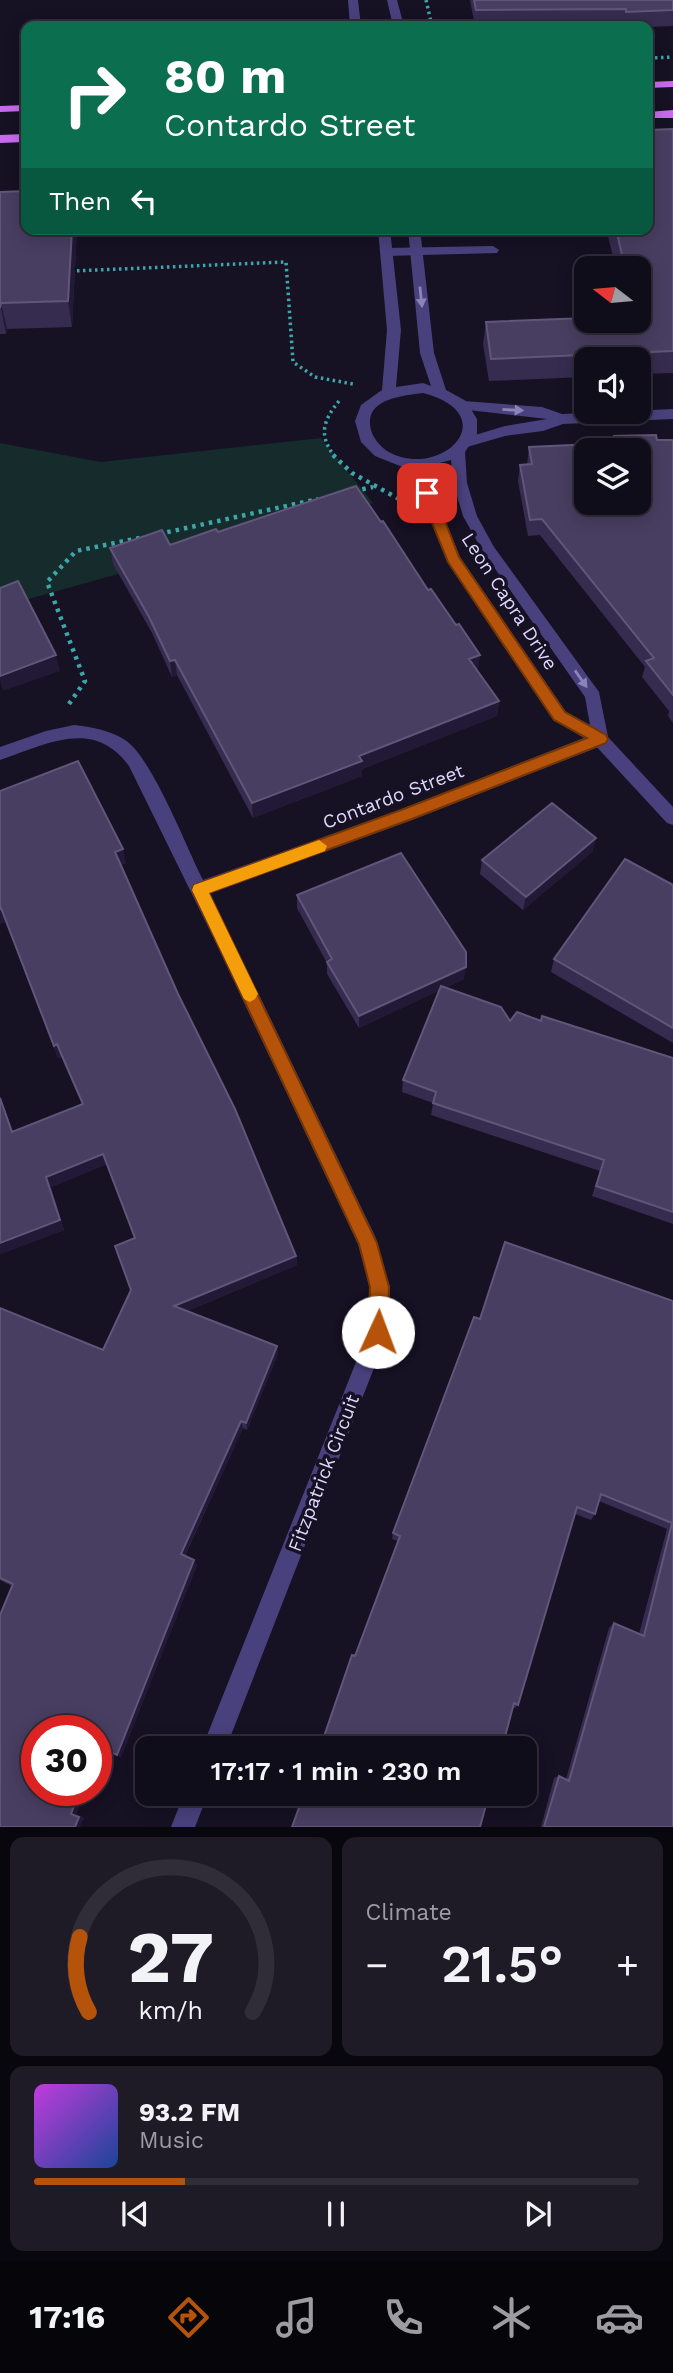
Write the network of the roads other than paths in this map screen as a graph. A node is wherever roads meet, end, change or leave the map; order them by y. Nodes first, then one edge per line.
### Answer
1 (353, 0) edge
2 (393, 0) edge
3 (355, 21) edge
4 (398, 21) edge
5 (673, 84) edge
6 (653, 85) edge
7 (21, 108) edge
8 (0, 109) edge
9 (673, 114) edge
10 (653, 115) edge
11 (21, 138) edge
12 (0, 139) edge
13 (385, 235) edge
14 (415, 235) edge
15 (493, 250) dead end
16 (386, 252) junction
17 (416, 252) junction
18 (389, 392) junction
19 (440, 392) junction
20 (464, 406) junction
21 (673, 414) edge
22 (561, 419) junction
23 (463, 446) junction
24 (410, 464) junction
25 (600, 739) junction
26 (0, 754) edge
27 (673, 818) edge
28 (200, 890) junction
29 (219, 1736) edge
30 (191, 1806) edge
31 (183, 1827) edge

1 - 3 street
2 - 4 street
5 - 6 main road
7 - 8 main road
9 - 10 main road
11 - 12 main road
13 - 16 street
14 - 17 street
15 - 17 street
16 - 17 street
16 - 18 street
17 -> 19 street
18 - 19 street
18 - 24 street
19 - 20 street
20 -> 22 street
20 - 23 street
21 - 22 street
22 - 23 street
23 - 24 street
23 -> 25 street, Leon Capra Drive
24 - 25 street, Leon Capra Drive
25 - 27 street, Leon Capra Drive
25 - 28 street, Contardo Street
26 - 28 street, Fitzpatrick Circuit
28 - 29 street, Fitzpatrick Circuit
30 - 31 street

